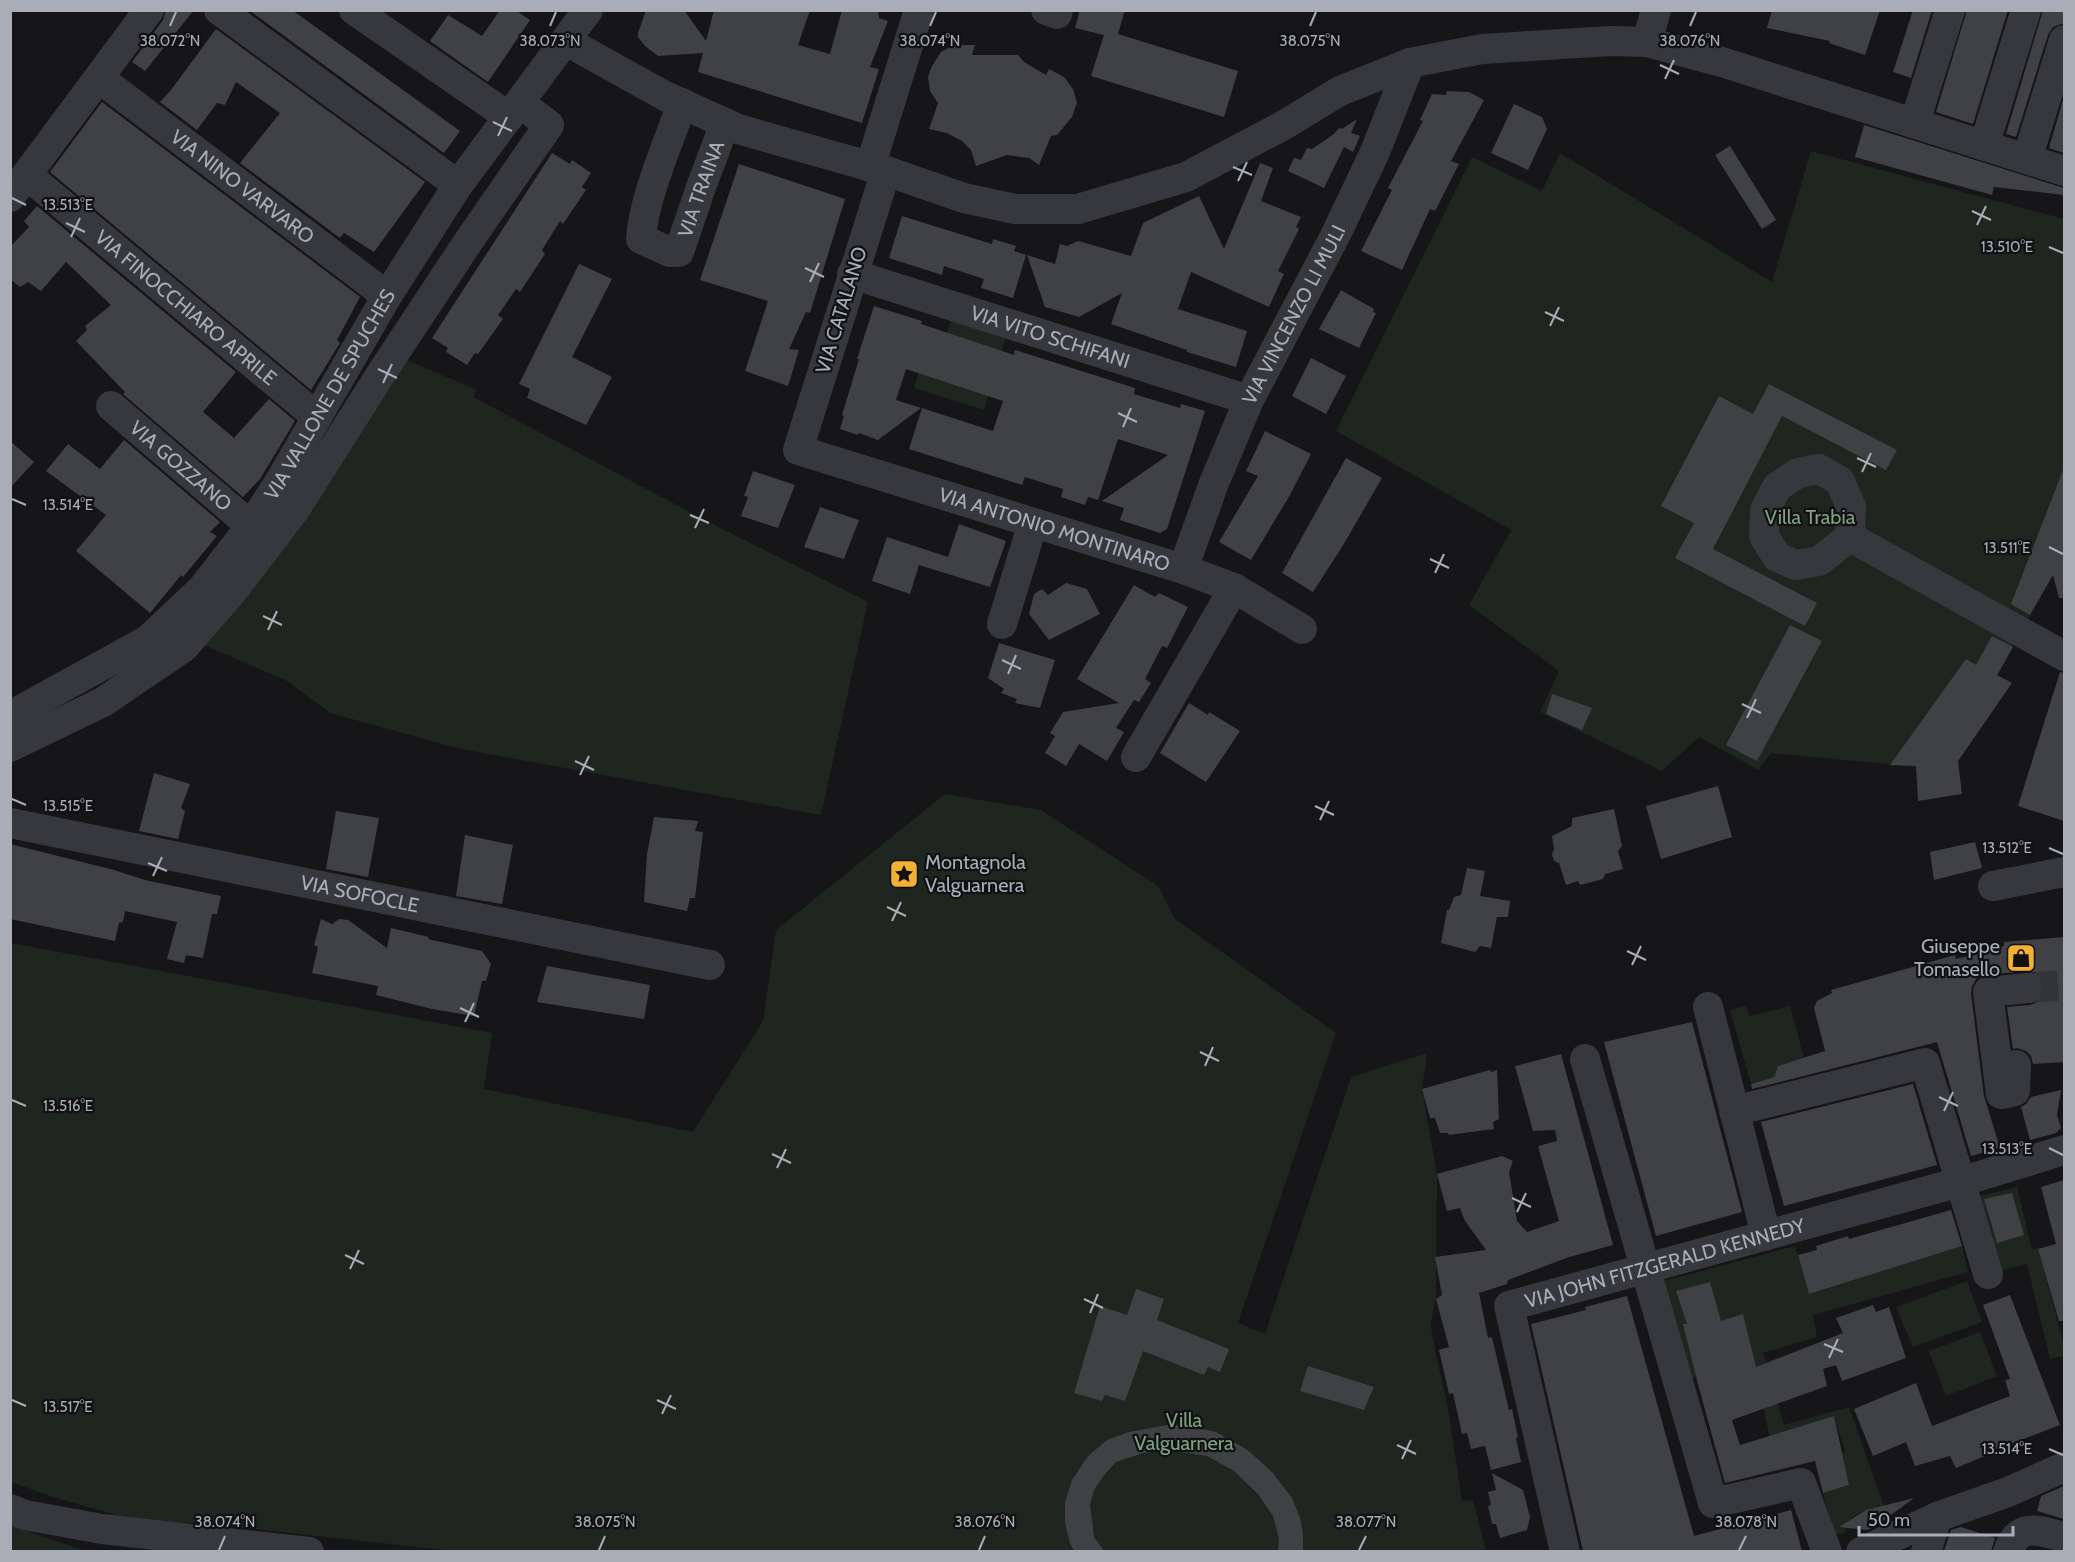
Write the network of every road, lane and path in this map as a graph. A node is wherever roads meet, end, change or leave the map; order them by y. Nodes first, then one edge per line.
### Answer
1 (149, 10) edge
2 (219, 10) edge
3 (354, 10) edge
4 (588, 10) edge
5 (919, 10) edge
6 (1046, 10) edge
7 (1058, 10) edge
8 (1656, 10) edge
9 (1950, 10) edge
10 (2026, 10) edge
11 (2064, 40) edge
12 (566, 41) junction
13 (1647, 42) junction
14 (1410, 63) junction
15 (99, 78) junction
16 (682, 103) junction
17 (515, 110) junction
18 (725, 123) junction
19 (1915, 123) junction
20 (1984, 146) junction
21 (2027, 159) junction
22 (878, 169) junction
23 (2064, 171) edge
24 (458, 185) junction
25 (19, 186) edge
26 (437, 218) junction
27 (470, 239) junction
28 (852, 274) junction
29 (387, 296) junction
30 (1249, 400) junction
31 (111, 406) dead end
32 (317, 417) junction
33 (798, 450) joint
34 (1033, 523) junction
35 (251, 526) junction
36 (1850, 537) dead end
37 (1183, 569) junction
38 (1234, 588) junction
39 (1002, 624) dead end
40 (1302, 629) dead end
41 (2064, 656) edge
42 (10, 716) edge
43 (10, 747) edge
44 (1136, 757) dead end
45 (10, 823) edge
46 (2064, 872) edge
47 (1993, 886) dead end
48 (710, 965) dead end
49 (2028, 988) tunnel mouth
50 (1708, 1007) dead end
51 (1585, 1059) dead end
52 (2016, 1065) dead end
53 (1734, 1111) junction
54 (2064, 1150) edge
55 (1960, 1182) junction
56 (1766, 1235) junction
57 (1645, 1268) junction
58 (1988, 1274) dead end
59 (2064, 1467) edge
60 (10, 1509) edge
61 (1937, 1517) junction
62 (2064, 1537) edge
63 (2016, 1541) edge
64 (309, 1551) edge
65 (1565, 1551) edge
66 (1827, 1551) edge
67 (1861, 1551) edge
68 (1926, 1551) edge

1 - 15 street
2 - 24 street
3 - 17 street
4 - 12 street, VIA VALLONE DE SPUCHES
5 - 22 street, VIA CATALANO
6 - 7 street
8 - 13 street
9 - 19 street
10 - 20 street
11 - 21 street
12 - 16 street
12 - 17 street, VIA VALLONE DE SPUCHES
13 - 14 street
13 - 19 street
14 - 22 street
14 - 30 street, VIA VINCENZO LI MULI
15 - 25 street
15 - 29 street, VIA NINO VARVARO
16 - 18 street
16 - 18 street, VIA TRAINA
17 - 24 street, VIA VALLONE DE SPUCHES
17 - 27 street
18 - 22 street
19 - 20 street
20 - 21 street
21 - 23 street
22 - 28 street, VIA CATALANO
24 - 26 street, VIA VALLONE DE SPUCHES
25 - 32 street, VIA FINOCCHIARO APRILE
26 - 27 street
26 - 29 street, VIA VALLONE DE SPUCHES
27 - 43 street
28 - 30 street, VIA VITO SCHIFANI
28 - 33 street, VIA CATALANO
29 - 32 street, VIA VALLONE DE SPUCHES
30 - 37 street, VIA VINCENZO LI MULI
31 - 35 street, VIA GOZZANO
32 - 35 street, VIA VALLONE DE SPUCHES
33 - 34 street, VIA ANTONIO MONTINARO
34 - 37 street, VIA ANTONIO MONTINARO
34 - 39 street
35 - 42 street, VIA VALLONE DE SPUCHES
36 - 41 street
37 - 38 street, VIA ANTONIO MONTINARO
38 - 40 street, VIA ANTONIO MONTINARO
38 - 44 street
45 - 48 street, VIA SOFOCLE
46 - 47 street
49 - 52 street
50 - 53 street
51 - 57 street
53 - 55 street
53 - 56 street
54 - 55 street, VIA JOHN FITZGERALD KENNEDY
55 - 56 street, VIA JOHN FITZGERALD KENNEDY
55 - 58 street
56 - 57 street, VIA JOHN FITZGERALD KENNEDY
57 - 65 street, VIA JOHN FITZGERALD KENNEDY
57 - 66 street
59 - 61 street
60 - 64 street
61 - 67 street
61 - 68 street
62 - 63 street

